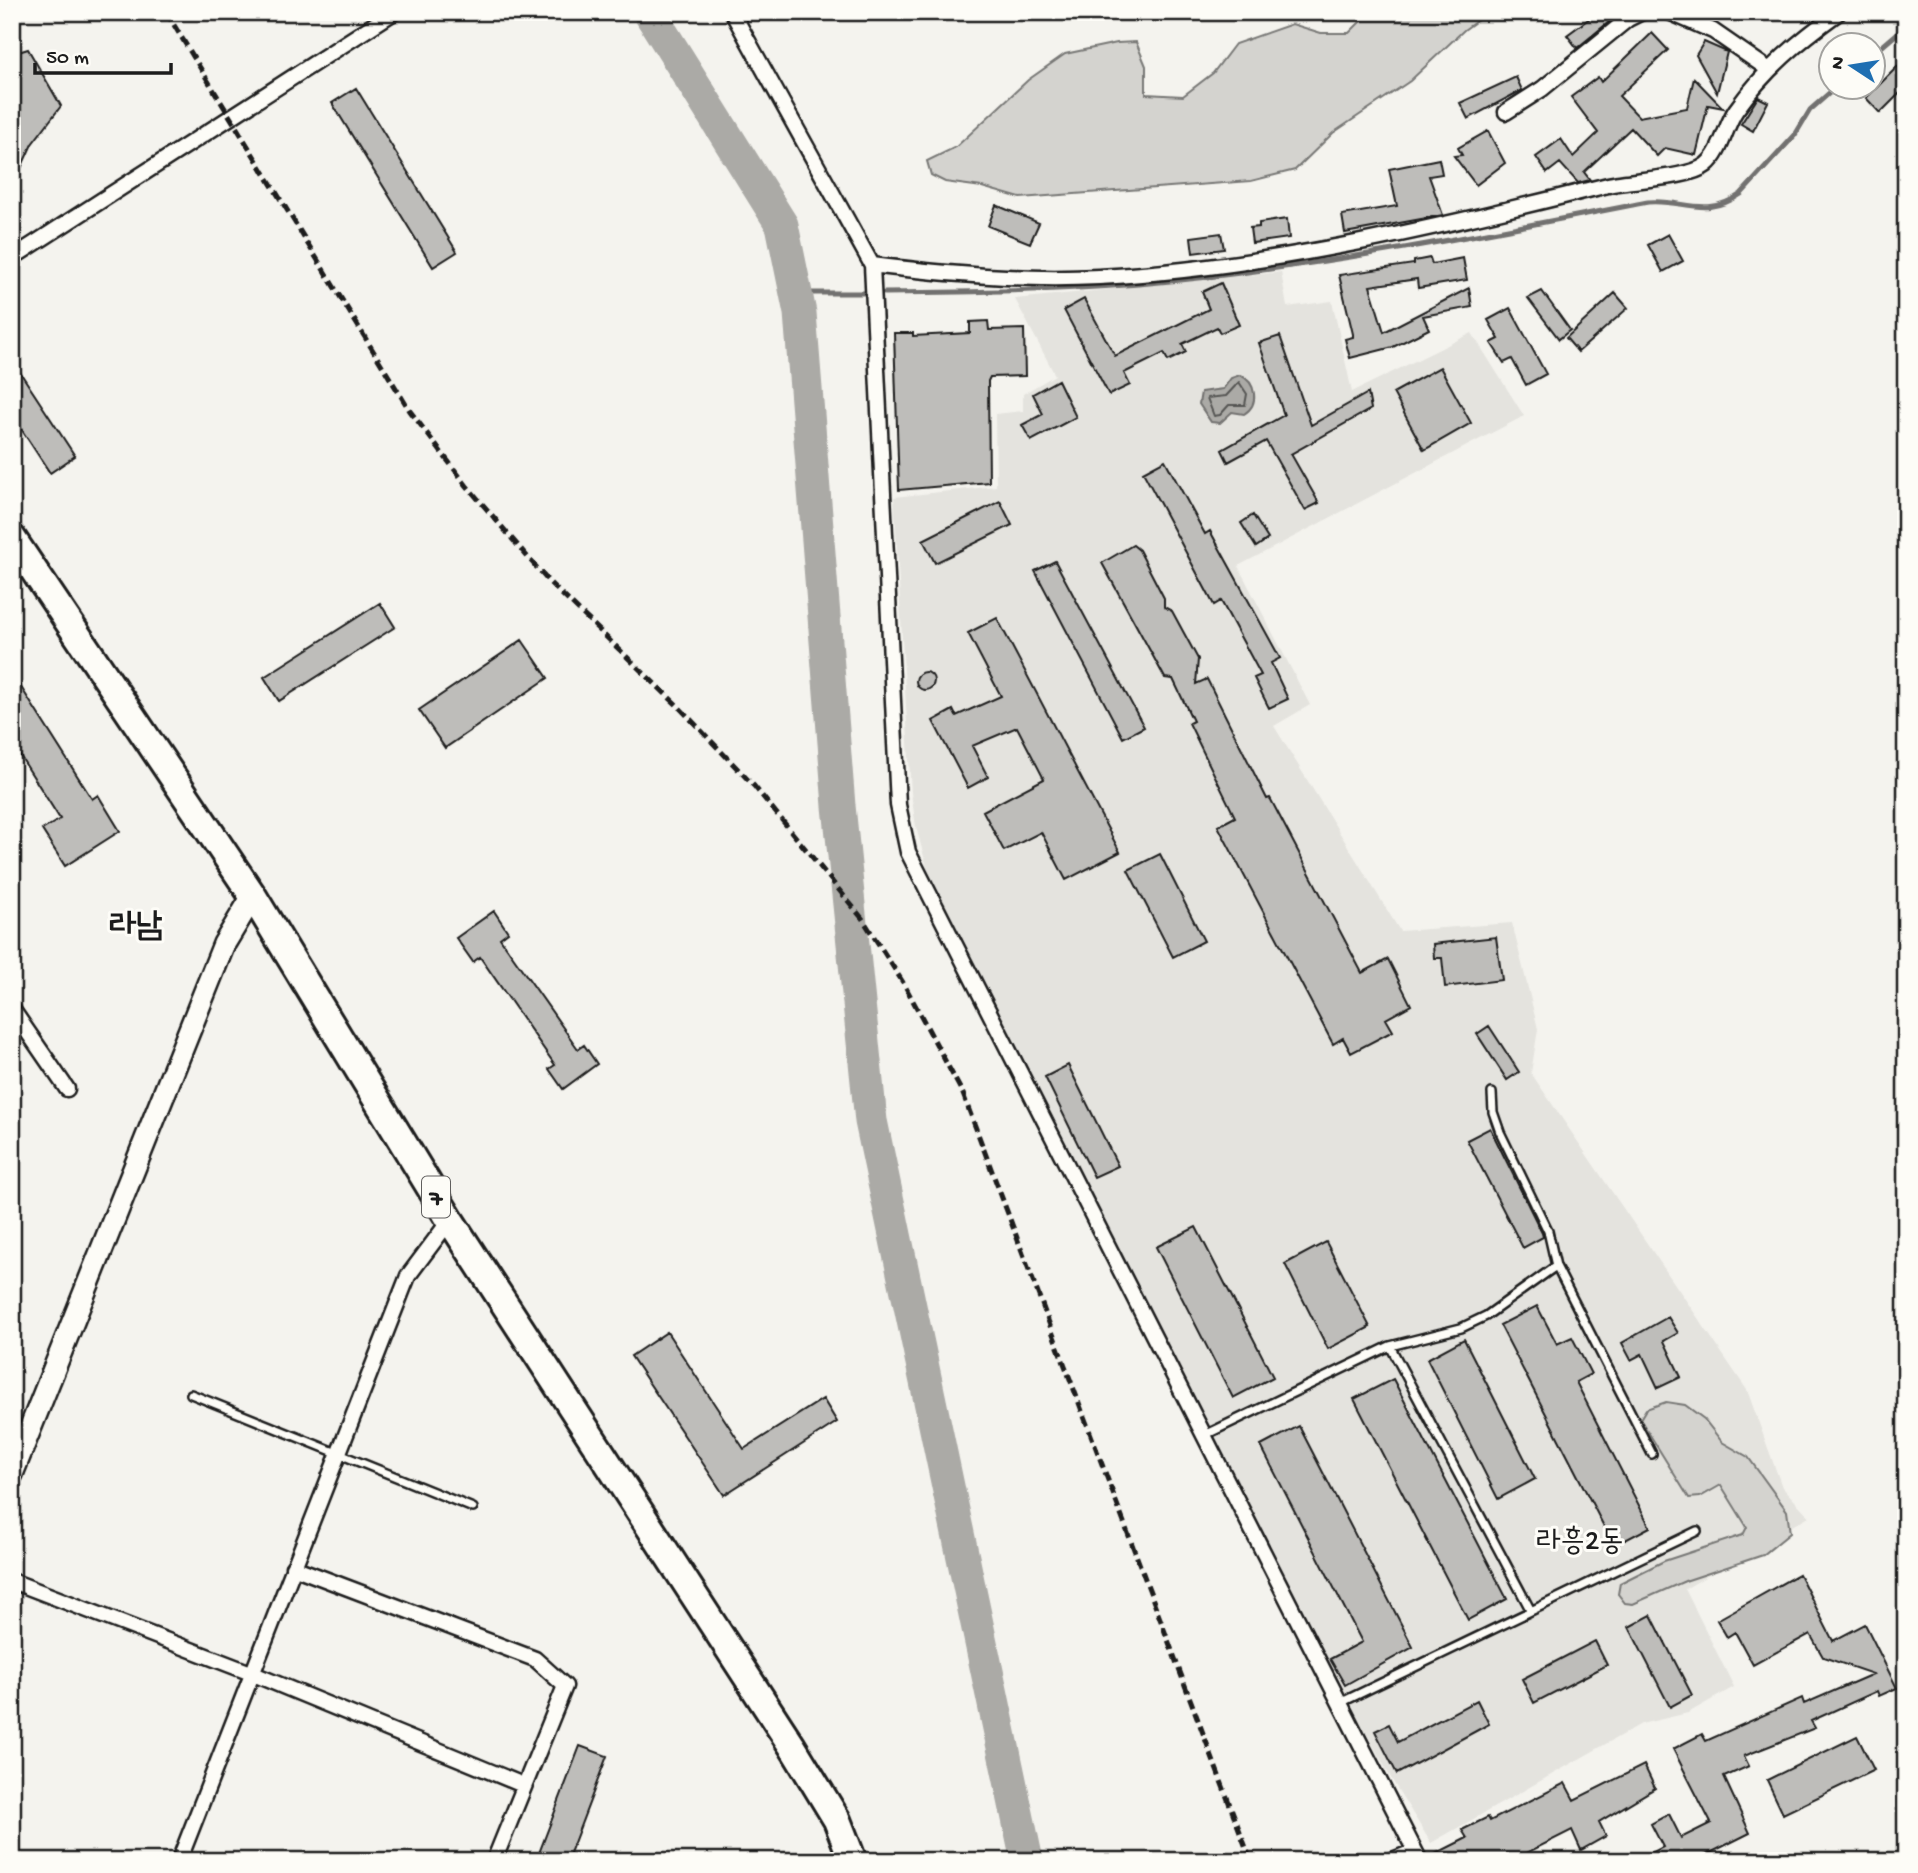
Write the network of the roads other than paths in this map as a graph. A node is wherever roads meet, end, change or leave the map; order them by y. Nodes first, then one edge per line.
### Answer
1 (394, 12) edge
2 (732, 12) edge
3 (1642, 12) edge
4 (1670, 12) edge
5 (1839, 12) edge
6 (1768, 69) junction
7 (1506, 112) dead end
8 (12, 258) edge
9 (872, 265) junction
10 (12, 538) edge
11 (253, 896) junction
12 (12, 1009) edge
13 (67, 1090) dead end
14 (1492, 1093) dead end
15 (450, 1220) junction
16 (1556, 1266) junction
17 (1390, 1346) junction
18 (191, 1394) dead end
19 (1202, 1436) junction
20 (338, 1453) junction
21 (1652, 1454) dead end
22 (12, 1474) edge
23 (473, 1508) dead end
24 (1697, 1531) dead end
25 (293, 1567) junction
26 (12, 1581) edge
27 (1531, 1611) junction
28 (251, 1673) junction
29 (1342, 1702) junction
30 (523, 1785) junction
31 (1418, 1856) edge
32 (179, 1861) edge
33 (494, 1861) edge
34 (852, 1861) edge
35 (1390, 1861) edge

1 - 8 street
2 - 9 street
3 - 7 street
4 - 6 street
5 - 6 street
6 - 9 street
9 - 19 street
10 - 11 highway, 7
11 - 15 highway, 7
11 - 22 main road
12 - 13 street
14 - 16 lane
15 - 20 street
15 - 34 highway, 7
16 - 17 lane
16 - 21 lane
17 - 19 lane
17 - 27 lane
18 - 20 lane
19 - 29 street
20 - 23 lane
20 - 25 street
24 - 27 lane
25 - 28 street
25 - 30 street
26 - 28 street
27 - 29 lane
28 - 30 street
28 - 32 street
29 - 31 street
30 - 33 street
31 - 35 street

